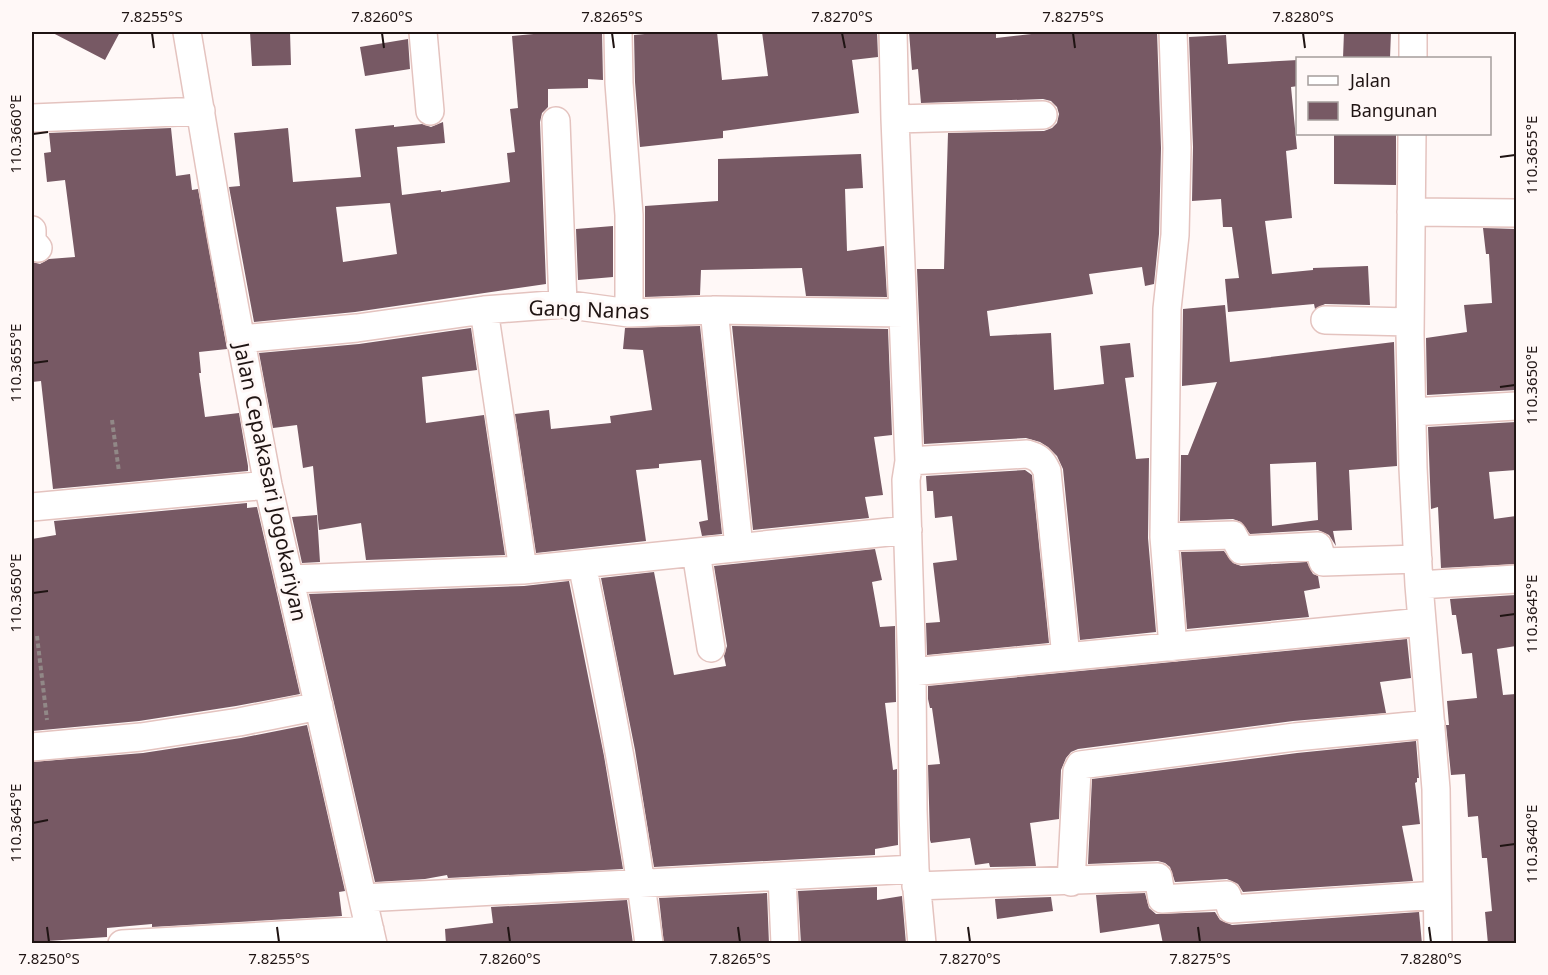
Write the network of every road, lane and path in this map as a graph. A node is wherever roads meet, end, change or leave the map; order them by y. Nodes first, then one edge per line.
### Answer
1 (188, 32) edge
2 (423, 32) edge
3 (618, 32) edge
4 (893, 32) edge
5 (1173, 32) edge
6 (1413, 32) edge
7 (1413, 57) edge
8 (201, 111) junction
9 (430, 111) dead end
10 (1043, 115) dead end
11 (32, 118) edge
12 (895, 119) junction
13 (556, 121) dead end
14 (1412, 135) edge
15 (1411, 212) junction
16 (1516, 213) edge
17 (563, 304) junction
18 (484, 309) junction
19 (714, 310) junction
20 (629, 313) junction
21 (903, 313) junction
22 (1324, 321) dead end
23 (1410, 322) junction
24 (241, 339) junction
25 (1516, 406) edge
26 (1412, 412) junction
27 (112, 420) dead end
28 (909, 461) junction
29 (268, 485) junction
30 (122, 500) junction
31 (32, 507) edge
32 (908, 530) junction
33 (1164, 537) junction
34 (739, 547) junction
35 (696, 552) junction
36 (582, 564) junction
37 (523, 570) junction
38 (1419, 572) junction
39 (291, 579) junction
40 (1516, 579) edge
41 (1422, 622) junction
42 (37, 636) dead end
43 (1173, 647) junction
44 (711, 648) dead end
45 (1066, 657) junction
46 (912, 672) junction
47 (319, 706) junction
48 (1431, 724) junction
49 (40, 746) edge
50 (782, 876) junction
51 (915, 877) junction
52 (1071, 882) junction
53 (642, 883) junction
54 (1437, 895) junction
55 (363, 898) junction
56 (371, 937) edge
57 (196, 941) edge
58 (122, 944) edge
59 (649, 944) edge
60 (786, 944) edge
61 (922, 944) edge
62 (1438, 944) edge

1 - 8 street, Jalan Cepakasari Jogokariyan
2 - 9 street
3 - 20 street
4 - 12 street
5 - 33 street
6 - 7 street
8 - 11 street
8 - 24 street, Jalan Cepakasari Jogokariyan
10 - 12 street
12 - 21 street
13 - 17 street
14 - 15 street
15 - 16 street
15 - 23 street
17 - 18 street, Gang Nanas
17 - 20 street, Gang Nanas
18 - 24 street, Gang Nanas
18 - 37 street
19 - 20 street, Gang Nanas
19 - 21 street, Gang Nanas
19 - 34 street
21 - 28 street
22 - 23 street
23 - 26 street
24 - 29 street, Jalan Cepakasari Jogokariyan
25 - 26 street
26 - 38 street
27 - 30 path
28 - 32 street
28 - 45 street
29 - 30 street
29 - 39 street, Jalan Cepakasari Jogokariyan
30 - 31 street
32 - 34 street
32 - 46 street
33 - 38 street
33 - 43 street
34 - 35 street
35 - 36 street
35 - 44 street
36 - 37 street
36 - 53 street
37 - 39 street
38 - 40 street
38 - 41 street
39 - 47 street, Jalan Cepakasari Jogokariyan
41 - 43 street
41 - 48 street
42 - 49 path
43 - 45 street
45 - 46 street
46 - 51 street
47 - 49 street
47 - 55 street, Jalan Cepakasari Jogokariyan
48 - 52 street
48 - 54 street
50 - 51 street
50 - 53 street
50 - 60 street
51 - 52 street
51 - 61 street
52 - 54 street
53 - 55 street
53 - 59 street
54 - 62 street
55 - 56 street, Jalan Cepakasari Jogokariyan
56 - 57 street
57 - 58 street

